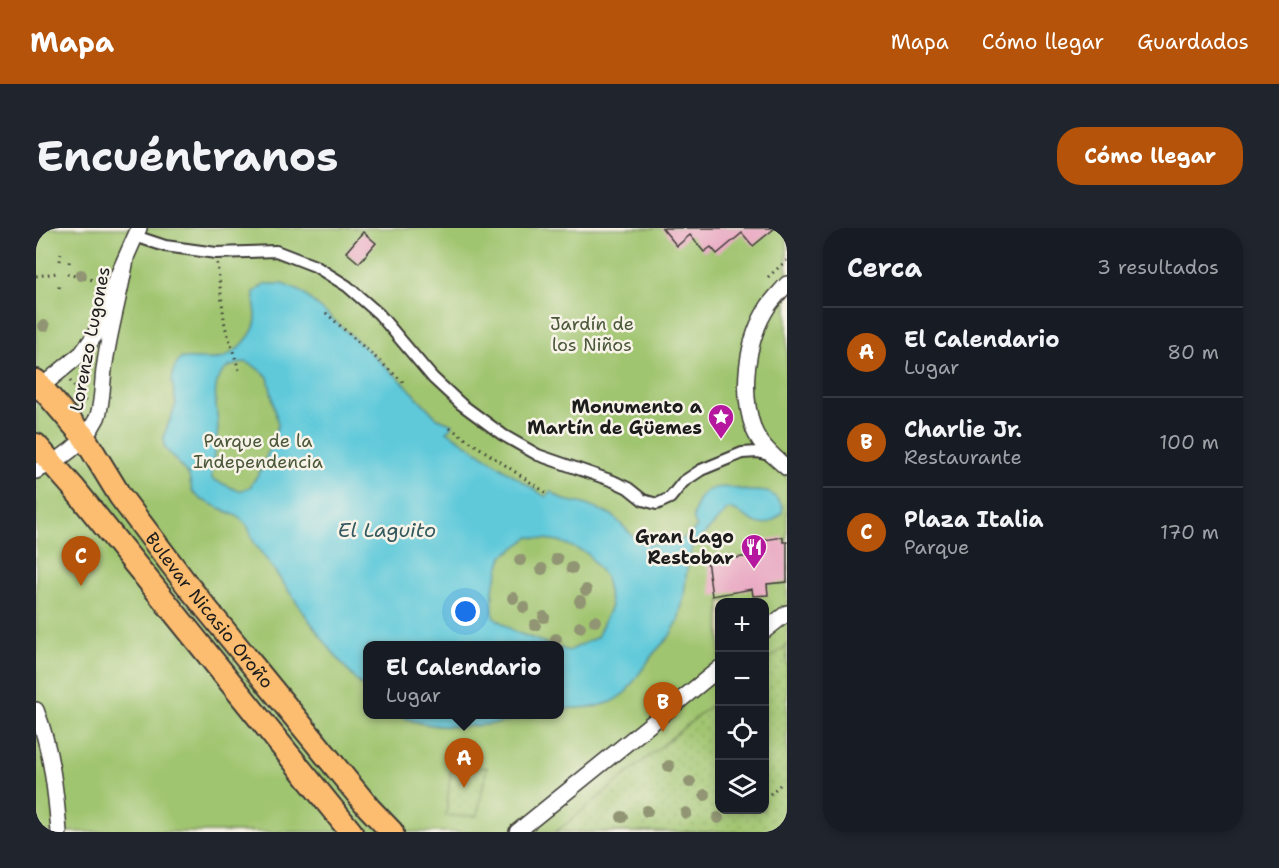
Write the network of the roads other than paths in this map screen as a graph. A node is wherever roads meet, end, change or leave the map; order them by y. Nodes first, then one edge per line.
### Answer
1 (137, 232) edge
2 (126, 259) junction
3 (787, 284) edge
4 (38, 387) edge
5 (84, 437) junction
6 (36, 445) edge
7 (772, 456) junction
8 (44, 467) edge
9 (787, 468) edge
10 (787, 613) edge
11 (769, 628) edge
12 (715, 672) edge
13 (36, 710) edge
14 (527, 827) edge
15 (59, 832) edge
16 (351, 832) edge
17 (392, 832) edge
18 (518, 832) edge

1 - 2 street, Lorenzo Lugones
1 - 7 street
2 - 4 street, Lorenzo Lugones
2 - 5 street, Lorenzo Lugones
3 - 7 street
4 - 5 main road, Bulevar Nicasio Oroño
5 - 8 street, Lorenzo Lugones
5 - 17 main road, Bulevar Nicasio Oroño
6 - 8 main road, Bulevar Nicasio Oroño
7 - 9 street
8 - 16 main road, Bulevar Nicasio Oroño
10 - 11 street
12 - 14 street
13 - 15 street
14 - 18 street

